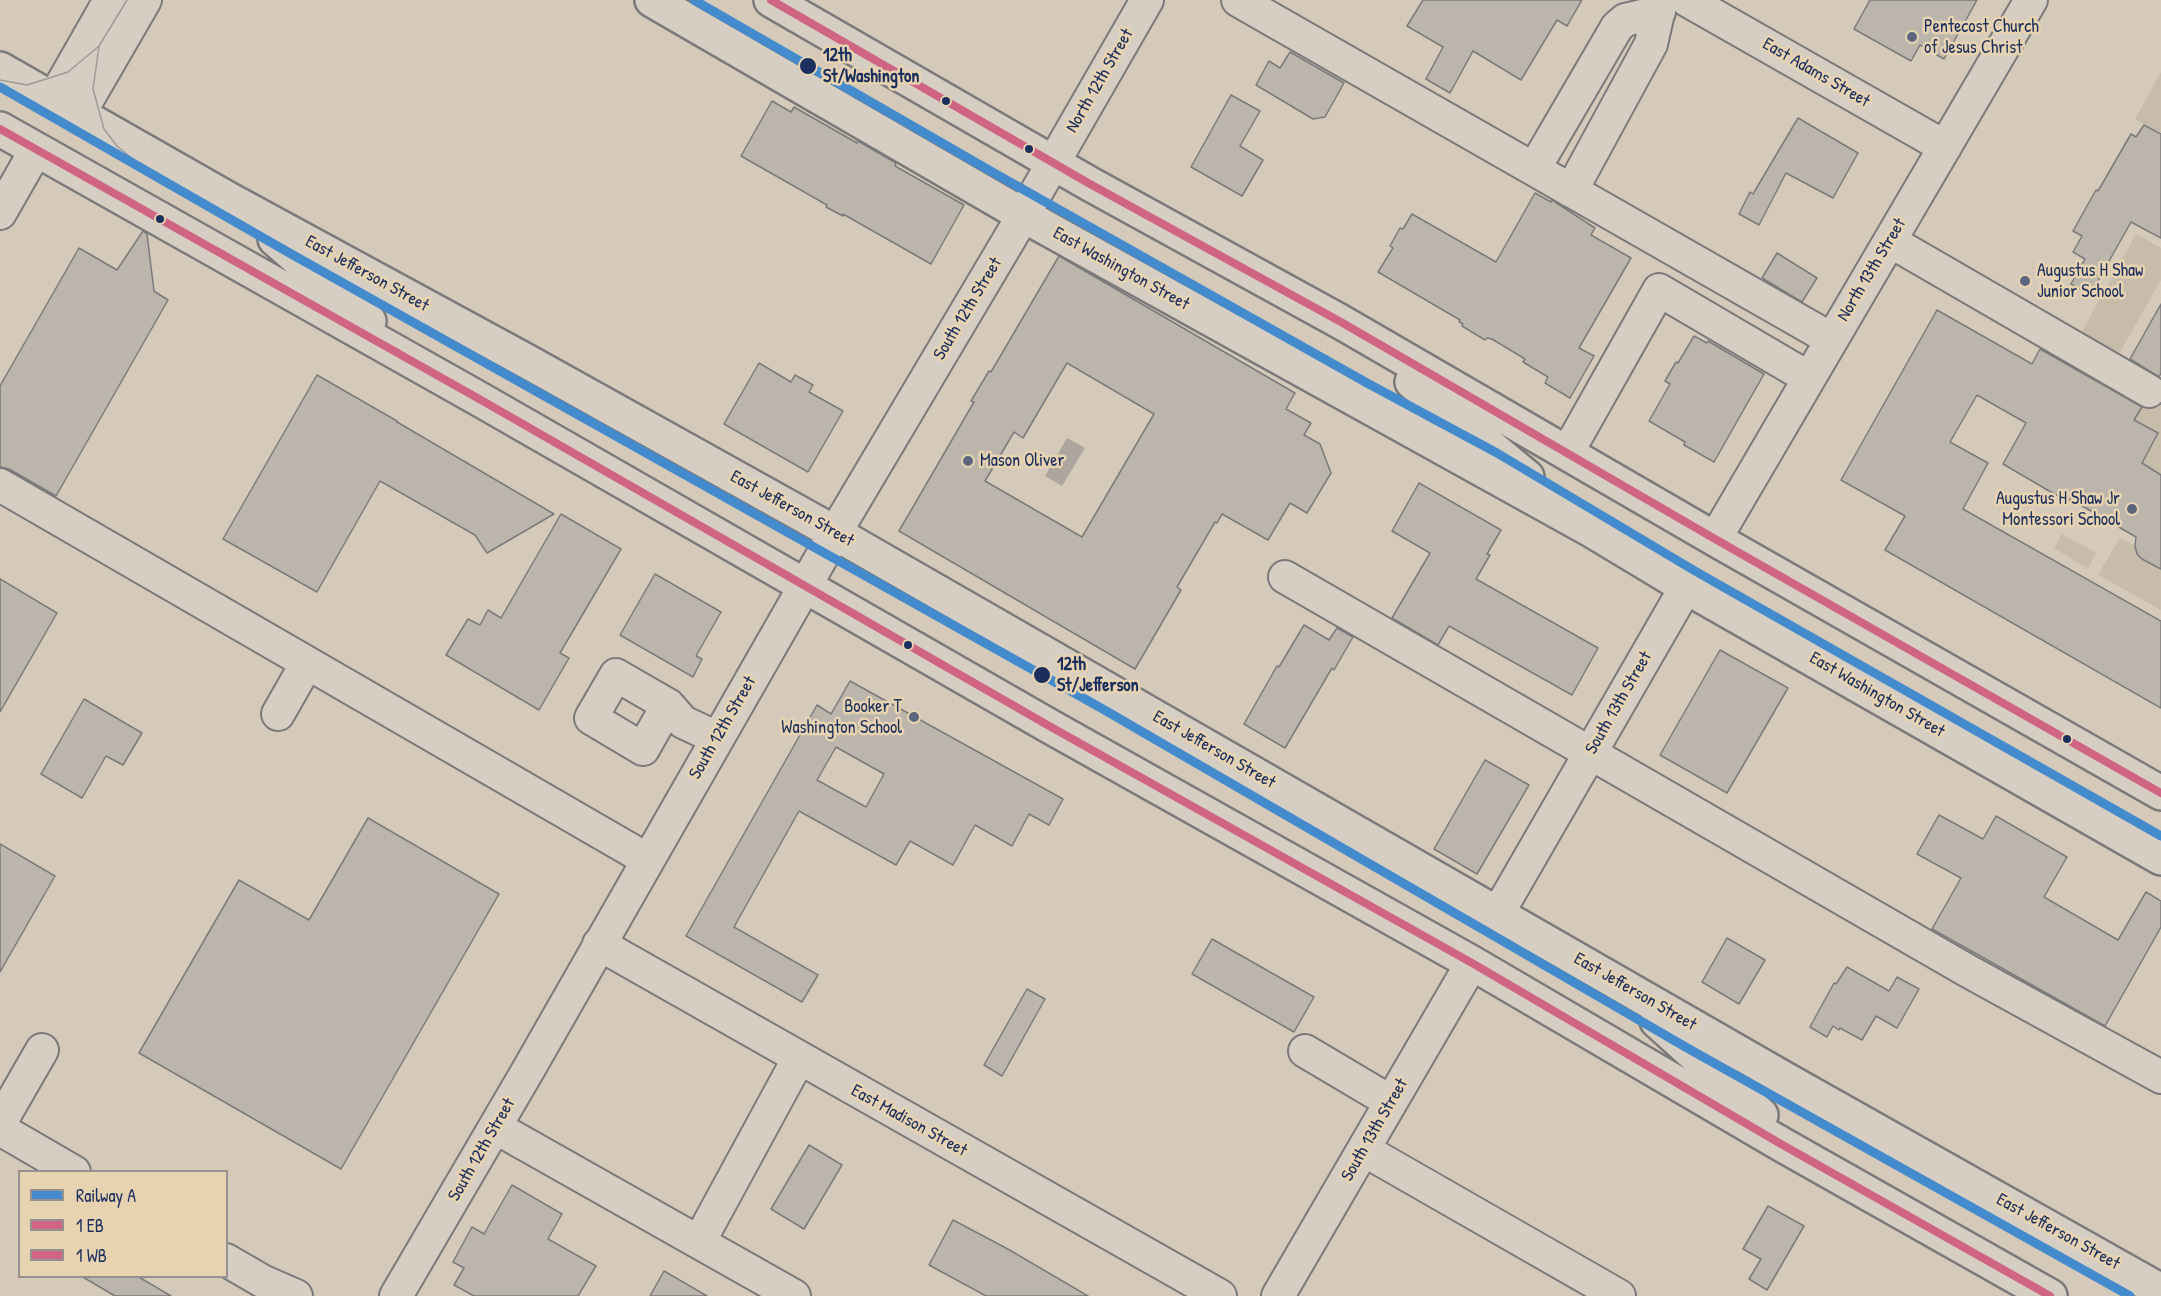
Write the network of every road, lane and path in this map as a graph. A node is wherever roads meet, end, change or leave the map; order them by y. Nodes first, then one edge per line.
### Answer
1 (110, 0) edge
2 (145, 0) edge
3 (652, 0) edge
4 (771, 0) edge
5 (1147, 0) edge
6 (1238, 0) edge
7 (1687, 0) edge
8 (2031, 0) edge
9 (1660, 6) edge
10 (0, 69) edge
11 (66, 107) junction
12 (0, 129) edge
13 (1945, 147) junction
14 (36, 150) junction
15 (1053, 163) junction
16 (1534, 169) junction
17 (1571, 191) junction
18 (230, 200) junction
19 (0, 213) edge
20 (1023, 215) junction
21 (1890, 241) junction
22 (1341, 322) junction
23 (1831, 339) junction
24 (424, 368) junction
25 (1809, 378) junction
26 (2149, 391) dead end
27 (1567, 453) junction
28 (0, 485) edge
29 (1593, 531) junction
30 (835, 533) junction
31 (1714, 539) junction
32 (1285, 577) dead end
33 (805, 586) junction
34 (1686, 587) junction
35 (307, 663) junction
36 (668, 705) dead end
37 (278, 714) dead end
38 (717, 738) junction
39 (1591, 752) junction
40 (2161, 793) edge
41 (2161, 858) edge
42 (648, 860) junction
43 (1498, 913) junction
44 (599, 944) junction
45 (1472, 963) junction
46 (1606, 975) junction
47 (42, 1050) dead end
48 (1305, 1050) dead end
49 (799, 1058) junction
50 (2161, 1077) edge
51 (1391, 1102) junction
52 (0, 1123) edge
53 (495, 1127) junction
54 (0, 1129) edge
55 (1364, 1150) junction
56 (1808, 1158) junction
57 (71, 1170) edge
58 (699, 1242) junction
59 (228, 1261) edge
60 (2154, 1285) edge
61 (296, 1296) edge
62 (396, 1296) edge
63 (794, 1296) edge
64 (1220, 1296) edge
65 (1278, 1296) edge
66 (1619, 1296) edge
67 (2050, 1296) edge

1 - 11 street
2 - 11 street
3 - 20 main road, East Washington Street
4 - 15 main road, East Washington Street
5 - 15 street, North 12th Street
6 - 16 street
7 - 13 street, East Adams Street
8 - 13 street, North 13th Street
9 - 16 street
9 - 17 street
10 - 11 main road, East Jefferson Street
11 - 18 main road, East Jefferson Street
12 - 14 main road, East Jefferson Street
13 - 21 street, North 13th Street
14 - 19 street
14 - 24 main road, East Jefferson Street
15 - 20 street, South 12th Street
15 - 22 main road, East Washington Street
16 - 17 street
17 - 23 street
18 - 24 main road, East Jefferson Street
18 - 30 main road, East Jefferson Street
20 - 29 main road, East Washington Street
20 - 30 street, South 12th Street
21 - 23 street, North 13th Street
21 - 26 street
22 - 27 main road, East Washington Street
22 - 29 main road, East Washington Street
23 - 25 street, North 13th Street
24 - 33 main road, East Jefferson Street
25 - 27 street
25 - 31 street, North 13th Street
27 - 31 main road, East Washington Street
28 - 35 street
29 - 34 main road, East Washington Street
30 - 33 street, South 12th Street
30 - 43 main road, East Jefferson Street
31 - 40 main road, East Washington Street
32 - 39 street
33 - 38 street, South 12th Street
33 - 45 main road, East Jefferson Street
34 - 39 street, South 13th Street
34 - 41 main road, East Washington Street
35 - 37 street
35 - 42 street
36 - 38 street
38 - 42 street, South 12th Street
39 - 43 street, South 13th Street
39 - 50 street
42 - 44 street, South 12th Street
43 - 46 main road, East Jefferson Street
44 - 49 street, East Madison Street
44 - 53 street, South 12th Street
45 - 51 street, South 13th Street
45 - 56 main road, East Jefferson Street
46 - 56 main road
46 - 60 main road, East Jefferson Street
47 - 52 street
48 - 51 street
49 - 58 street
49 - 64 street, East Madison Street
51 - 55 street, South 13th Street
53 - 58 street
53 - 62 street, South 12th Street
54 - 57 street
55 - 65 street, South 13th Street
55 - 66 street
56 - 67 main road, East Jefferson Street
58 - 63 street
59 - 61 street

